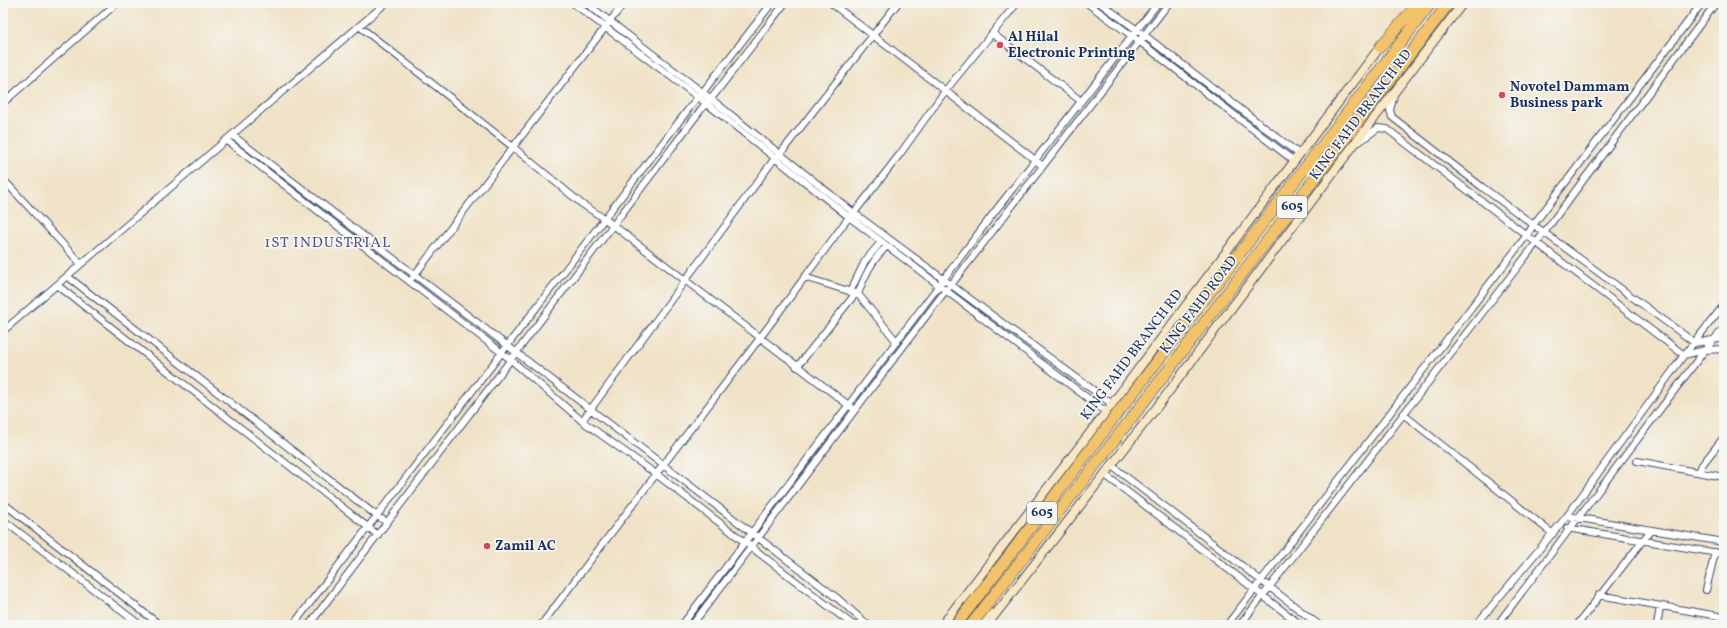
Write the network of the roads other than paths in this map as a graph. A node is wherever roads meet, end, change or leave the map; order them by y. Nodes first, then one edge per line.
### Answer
1 (117, 3) edge
2 (386, 3) edge
3 (573, 3) edge
4 (586, 3) edge
5 (624, 3) edge
6 (772, 3) edge
7 (785, 3) edge
8 (831, 3) edge
9 (898, 3) edge
10 (1018, 3) edge
11 (1087, 3) edge
12 (1100, 3) edge
13 (1158, 3) edge
14 (1169, 3) edge
15 (1414, 3) edge
16 (1419, 3) edge
17 (1431, 3) edge
18 (1449, 3) edge
19 (1463, 3) edge
20 (1702, 3) edge
21 (1716, 3) edge
22 (610, 22) junction
23 (359, 26) junction
24 (604, 27) junction
25 (1137, 29) junction
26 (874, 34) junction
27 (993, 34) junction
28 (1144, 35) junction
29 (1132, 37) junction
30 (1139, 41) junction
31 (1380, 46) junction
32 (1664, 53) junction
33 (1672, 61) junction
34 (945, 92) junction
35 (1395, 92) junction
36 (702, 93) junction
37 (1225, 97) junction
38 (697, 98) junction
39 (711, 99) junction
40 (1081, 102) junction
41 (3, 103) edge
42 (706, 103) junction
43 (1220, 104) junction
44 (232, 135) junction
45 (226, 140) junction
46 (1353, 146) junction
47 (513, 148) junction
48 (780, 154) junction
49 (1299, 154) junction
50 (775, 158) junction
51 (1035, 161) junction
52 (1294, 161) junction
53 (1042, 166) junction
54 (3, 179) edge
55 (854, 213) junction
56 (849, 218) junction
57 (605, 219) junction
58 (1534, 224) junction
59 (613, 226) junction
60 (1544, 231) junction
61 (1528, 235) junction
62 (881, 242) junction
63 (1536, 242) junction
64 (887, 246) junction
65 (81, 264) junction
66 (414, 275) junction
67 (67, 276) junction
68 (804, 277) junction
69 (684, 280) junction
70 (944, 281) junction
71 (409, 282) junction
72 (57, 284) junction
73 (951, 285) junction
74 (939, 286) junction
75 (946, 290) junction
76 (855, 293) junction
77 (1724, 305) edge
78 (120, 318) junction
79 (111, 327) junction
80 (1724, 328) edge
81 (3, 331) edge
82 (760, 338) junction
83 (1724, 338) edge
84 (1716, 339) junction
85 (1025, 340) junction
86 (897, 342) junction
87 (1695, 343) junction
88 (507, 346) junction
89 (1020, 346) junction
90 (1724, 349) edge
91 (1705, 350) junction
92 (502, 353) junction
93 (515, 353) junction
94 (1684, 355) junction
95 (510, 359) junction
96 (797, 367) junction
97 (1112, 404) junction
98 (235, 406) junction
99 (848, 406) junction
100 (590, 410) junction
101 (855, 410) junction
102 (1106, 412) junction
103 (1403, 414) junction
104 (228, 419) junction
105 (582, 421) junction
106 (1724, 437) edge
107 (1637, 462) dead end
108 (663, 465) junction
109 (1112, 466) junction
110 (1699, 472) junction
111 (656, 474) junction
112 (1104, 474) junction
113 (1724, 477) edge
114 (3, 503) edge
115 (713, 504) junction
116 (706, 513) junction
117 (377, 516) junction
118 (1567, 516) junction
119 (1578, 518) junction
120 (3, 520) edge
121 (387, 522) junction
122 (1017, 526) junction
123 (1559, 526) junction
124 (368, 528) junction
125 (1569, 529) junction
126 (1651, 530) junction
127 (752, 534) junction
128 (1553, 534) junction
129 (378, 535) junction
130 (759, 539) junction
131 (1644, 540) junction
132 (1724, 542) edge
133 (745, 543) junction
134 (752, 547) junction
135 (1714, 552) junction
136 (68, 553) junction
137 (1724, 554) edge
138 (60, 564) junction
139 (1030, 569) junction
140 (1262, 581) junction
141 (1270, 587) junction
142 (1254, 590) junction
143 (1706, 590) dead end
144 (1263, 595) junction
145 (1599, 595) junction
146 (837, 598) junction
147 (830, 606) junction
148 (1660, 607) junction
149 (1724, 617) edge
150 (152, 620) junction
151 (140, 625) edge
152 (148, 625) edge
153 (160, 625) edge
154 (293, 625) edge
155 (309, 625) edge
156 (541, 625) edge
157 (682, 625) edge
158 (692, 625) edge
159 (853, 625) edge
160 (868, 625) edge
161 (942, 625) edge
162 (956, 625) edge
163 (971, 625) edge
164 (987, 625) edge
165 (1227, 625) edge
166 (1240, 625) edge
167 (1301, 625) edge
168 (1319, 625) edge
169 (1476, 625) edge
170 (1497, 625) edge
171 (1577, 625) edge
172 (1657, 625) edge

1 - 41 street
2 - 23 street
3 - 24 street
4 - 22 street
5 - 22 street
6 - 36 street
7 - 39 street
8 - 26 street
9 - 26 street
10 - 27 street
11 - 29 street
12 - 25 street
13 - 25 street
14 - 28 street
15 - 31 main road, KING FAHD BRANCH RD
16 - 31 highway
17 - 162 highway, KING FAHD ROAD / 605, bridge
18 - 163 highway, KING FAHD ROAD / 605, bridge
19 - 35 main road, KING FAHD BRANCH RD
20 - 32 street
21 - 33 street
22 - 24 street
22 - 36 street
23 - 44 street
23 - 47 street
24 - 38 street
24 - 47 street
25 - 28 street
25 - 29 street
26 - 34 street
26 - 48 street
27 - 34 street
27 - 40 street
28 - 30 street
28 - 37 street
29 - 30 street
29 - 40 street
30 - 43 street
30 - 53 street
31 - 49 main road, KING FAHD BRANCH RD
32 - 33 street
32 - 58 street
33 - 60 street
34 - 51 street
34 - 55 street
35 - 46 main road, KING FAHD BRANCH RD
35 - 58 street
36 - 38 street
36 - 39 street
37 - 43 street
37 - 49 street
38 - 42 street
38 - 57 street
39 - 42 street
39 - 48 street
40 - 51 street
42 - 50 street
42 - 59 street
43 - 52 street
44 - 45 street
44 - 66 street
45 - 65 street
45 - 71 street
46 - 61 street
46 - 109 main road, KING FAHD BRANCH RD
47 - 57 street
47 - 66 street
48 - 50 street
48 - 55 street
49 - 52 main road, KING FAHD BRANCH RD
50 - 56 street
50 - 69 street
51 - 53 street
51 - 70 street
52 - 97 main road, KING FAHD BRANCH RD
53 - 73 street
54 - 65 street
55 - 56 street
55 - 70 street
56 - 62 street
56 - 68 street
57 - 59 street
57 - 88 street
58 - 60 street
58 - 61 street
59 - 69 street
59 - 93 street
60 - 63 street
60 - 87 street
61 - 63 street
61 - 140 street
62 - 64 street
62 - 76 street
63 - 94 street
63 - 103 street
64 - 74 street
64 - 76 street
65 - 67 street
66 - 71 street
66 - 88 street
67 - 72 street
67 - 78 street
68 - 76 street
68 - 82 street
69 - 82 street
69 - 100 street
70 - 73 street
70 - 74 street
71 - 92 street
72 - 79 street
72 - 81 street
73 - 75 street
73 - 85 street
74 - 75 street
74 - 86 street
75 - 89 street
75 - 101 street
76 - 86 street
76 - 96 street
77 - 87 street
78 - 79 street
78 - 98 street
79 - 104 street
80 - 84 street
82 - 96 street
82 - 108 street
83 - 84 street
84 - 87 street
84 - 91 street
85 - 89 street
85 - 97 street
86 - 99 street
87 - 94 street
88 - 92 street
88 - 93 street
89 - 102 street
90 - 91 street
91 - 94 street
91 - 119 street
92 - 95 street
92 - 117 street
93 - 95 street
93 - 100 street
94 - 118 street
95 - 105 street
95 - 121 street
96 - 99 street
97 - 102 main road, KING FAHD BRANCH RD
98 - 104 street
98 - 117 street
99 - 101 street
99 - 127 street
100 - 105 street
100 - 108 street
101 - 130 street
102 - 122 main road, KING FAHD BRANCH RD
103 - 128 street
103 - 141 street
104 - 124 street
105 - 111 street
106 - 110 street
107 - 110 street
108 - 111 street
108 - 115 street
109 - 112 main road, KING FAHD BRANCH RD
109 - 140 street
110 - 113 street
111 - 116 street
111 - 156 street
112 - 139 main road, KING FAHD BRANCH RD
112 - 142 street
114 - 136 street
115 - 116 street
115 - 127 street
116 - 133 street
117 - 121 street
117 - 124 street
118 - 119 street
118 - 123 street
119 - 125 street
119 - 126 street
120 - 138 street
121 - 129 street
122 - 139 main road
122 - 161 main road, KING FAHD BRANCH RD
123 - 125 street
123 - 128 street
124 - 129 street
124 - 154 street
125 - 131 street
125 - 170 street
126 - 131 street
126 - 132 street
127 - 130 street
127 - 133 street
128 - 169 street
129 - 155 street
130 - 134 street
130 - 146 street
131 - 135 street
131 - 145 street
133 - 134 street
133 - 157 street
134 - 147 street
134 - 158 street
135 - 137 street
135 - 143 street
136 - 138 street
136 - 150 street
138 - 151 street
139 - 164 main road, KING FAHD BRANCH RD
140 - 141 street
140 - 142 street
141 - 144 street
141 - 168 street
142 - 144 street
142 - 165 street
144 - 166 street
144 - 167 street
145 - 148 street
145 - 171 street
146 - 147 street
146 - 160 street
147 - 159 street
148 - 149 street
148 - 172 street
150 - 152 street
150 - 153 street

